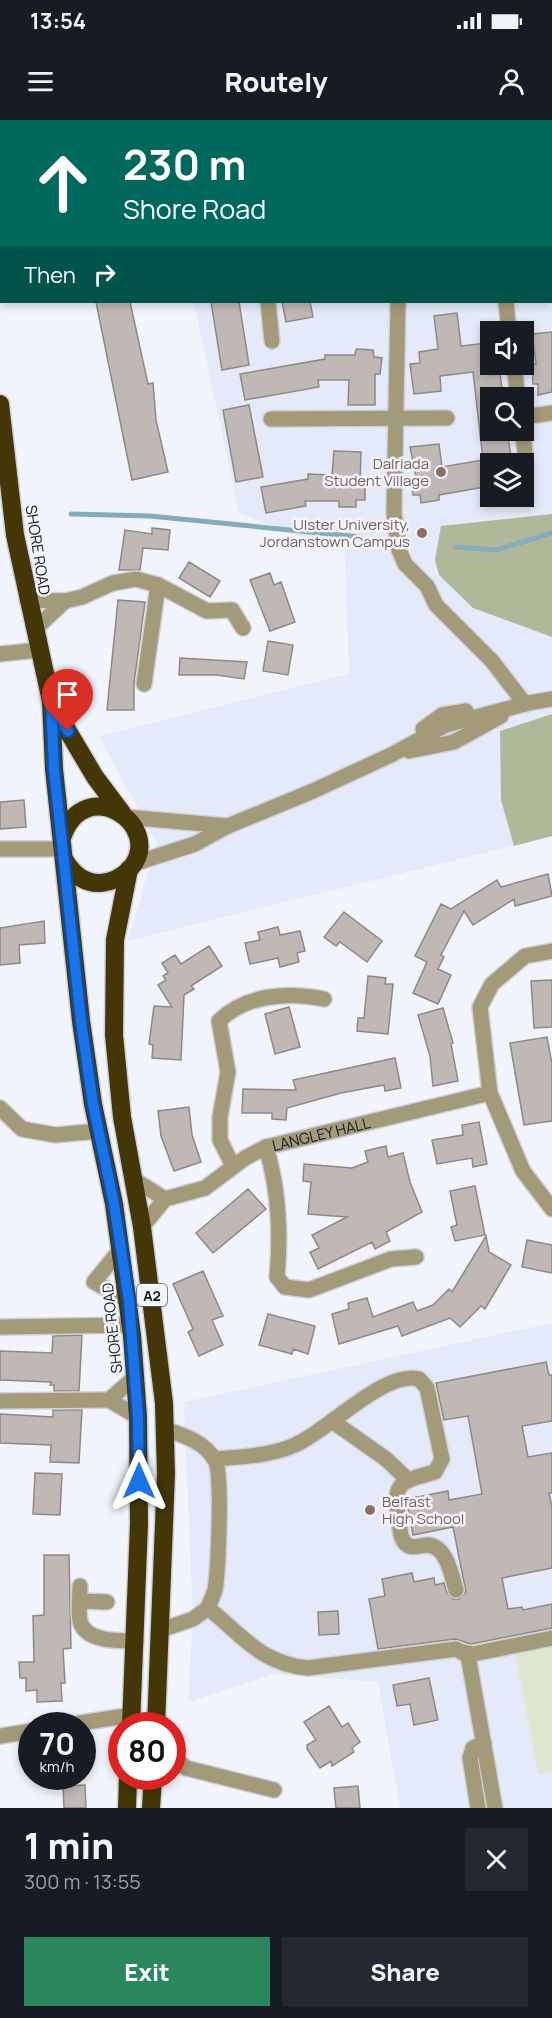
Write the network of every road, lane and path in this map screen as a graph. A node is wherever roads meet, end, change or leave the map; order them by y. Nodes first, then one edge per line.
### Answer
1 (268, 303) edge
2 (398, 303) edge
3 (506, 303) edge
4 (508, 321) edge
5 (272, 341) dead end
6 (0, 404) edge
7 (552, 413) edge
8 (534, 416) edge
9 (447, 418) dead end
10 (272, 419) dead end
11 (396, 419) junction
12 (524, 441) edge
13 (525, 451) dead end
14 (158, 585) junction
15 (27, 600) junction
16 (65, 601) junction
17 (243, 628) dead end
18 (34, 630) junction
19 (38, 650) junction
20 (0, 654) edge
21 (144, 684) dead end
22 (552, 699) edge
23 (51, 701) junction
24 (525, 704) junction
25 (124, 815) junction
26 (228, 826) junction
27 (0, 849) edge
28 (63, 849) junction
29 (131, 866) junction
30 (552, 951) edge
31 (324, 999) dead end
32 (490, 1093) junction
33 (0, 1108) edge
34 (99, 1131) junction
35 (266, 1147) junction
36 (233, 1166) junction
37 (133, 1179) junction
38 (165, 1199) junction
39 (552, 1209) edge
40 (142, 1227) junction
41 (120, 1250) junction
42 (416, 1257) dead end
43 (129, 1301) junction
44 (131, 1325) junction
45 (0, 1327) edge
46 (135, 1377) junction
47 (109, 1400) junction
48 (0, 1401) edge
49 (138, 1417) junction
50 (332, 1421) junction
51 (165, 1429) junction
52 (214, 1459) junction
53 (407, 1479) junction
54 (456, 1590) dead end
55 (107, 1602) dead end
56 (208, 1608) junction
57 (161, 1630) junction
58 (552, 1638) edge
59 (136, 1641) junction
60 (462, 1652) junction
61 (132, 1712) edge
62 (157, 1712) edge
63 (18, 1733) edge
64 (0, 1736) edge
65 (483, 1743) junction
66 (186, 1772) edge
67 (128, 1790) edge
68 (155, 1790) edge
69 (274, 1790) dead end
70 (127, 1808) edge
71 (151, 1808) edge
72 (478, 1808) edge
73 (495, 1808) edge

1 - 5 street
2 - 11 street
3 - 4 street
6 - 15 highway, SHORE ROAD / A2
7 - 8 street
9 - 11 street
10 - 11 street
11 - 24 street
12 - 13 street
14 - 16 street
14 - 17 street
14 - 21 street
15 - 16 street
15 - 18 highway, SHORE ROAD / A2
16 - 18 street
18 - 19 highway, SHORE ROAD / A2
19 - 20 street
19 - 23 highway, SHORE ROAD / A2
22 - 24 street
23 - 25 highway, SHORE ROAD / A2
23 - 28 highway, SHORE ROAD / A2
24 - 26 street
25 - 26 street
25 - 28 highway
25 - 29 highway, A2
26 - 29 street
27 - 28 street
28 - 29 highway
28 - 34 highway, SHORE ROAD / A2
29 - 37 highway, A2
30 - 32 street
31 - 36 street
32 - 35 street, LANGLEY HALL
32 - 39 street
33 - 34 street
34 - 41 highway, SHORE ROAD / A2
35 - 36 street, LANGLEY HALL
35 - 42 street
36 - 38 street, LANGLEY HALL
37 - 38 street
37 - 40 highway, A2
38 - 40 street
40 - 51 highway, A2
41 - 43 highway, SHORE ROAD / A2
41 - 43 street
43 - 44 highway, SHORE ROAD / A2
44 - 45 street
44 - 46 highway, SHORE ROAD / A2
46 - 47 street
46 - 49 highway, SHORE ROAD / A2
47 - 48 street
47 - 49 street
49 - 59 highway, SHORE ROAD / A2
50 - 52 street
50 - 53 street
50 - 53 street
51 - 52 street
51 - 57 highway, A2
52 - 56 street
53 - 54 street
55 - 59 street
56 - 57 street
56 - 60 street
57 - 62 highway, A2
58 - 60 street
59 - 61 highway, SHORE ROAD / A2
60 - 65 street
63 - 64 street
65 - 72 street
65 - 73 street
66 - 69 street
67 - 70 highway
68 - 71 highway

